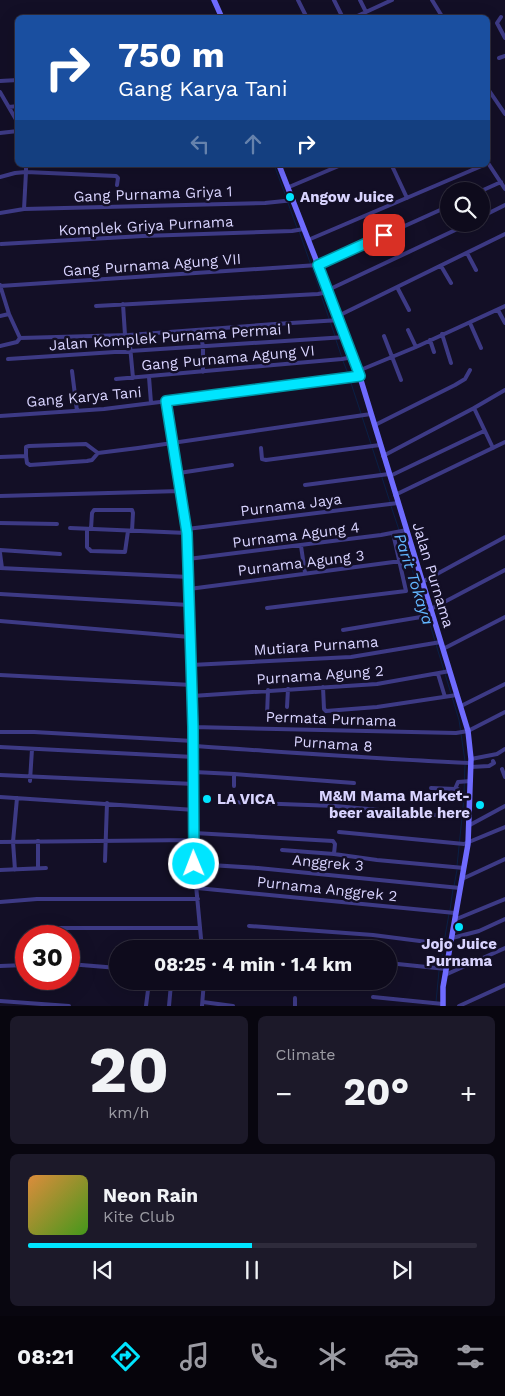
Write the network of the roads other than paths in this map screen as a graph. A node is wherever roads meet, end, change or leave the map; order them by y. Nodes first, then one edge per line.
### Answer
1 (214, 0) edge
2 (298, 0) edge
3 (334, 0) edge
4 (360, 0) edge
5 (392, 0) edge
6 (439, 0) edge
7 (433, 1) edge
8 (367, 12) junction
9 (220, 15) edge
10 (305, 15) edge
11 (342, 15) edge
12 (360, 15) edge
13 (369, 15) edge
14 (441, 15) edge
15 (501, 17) dead end
16 (504, 32) edge
17 (505, 38) edge
18 (505, 56) edge
19 (499, 58) dead end
20 (15, 80) edge
21 (0, 81) edge
22 (0, 92) edge
23 (490, 92) edge
24 (6, 102) junction
25 (0, 103) edge
26 (15, 106) edge
27 (9, 107) junction
28 (505, 114) edge
29 (15, 118) edge
30 (15, 132) edge
31 (0, 133) edge
32 (490, 166) edge
33 (26, 167) edge
34 (280, 167) edge
35 (336, 167) edge
36 (475, 167) edge
37 (394, 168) dead end
38 (26, 172) junction
39 (0, 177) edge
40 (500, 182) junction
41 (117, 185) dead end
42 (289, 187) junction
43 (490, 187) edge
44 (505, 189) edge
45 (407, 198) junction
46 (293, 200) junction
47 (505, 206) edge
48 (24, 209) junction
49 (440, 210) edge
50 (0, 213) edge
51 (490, 214) edge
52 (302, 229) junction
53 (452, 232) edge
54 (505, 234) edge
55 (308, 240) junction
56 (1, 244) edge
57 (467, 253) junction
58 (316, 266) junction
59 (442, 266) junction
60 (476, 270) dead end
61 (451, 283) dead end
62 (0, 286) edge
63 (397, 287) junction
64 (326, 292) junction
65 (123, 304) junction
66 (96, 306) dead end
67 (505, 306) edge
68 (409, 310) dead end
69 (498, 310) junction
70 (10, 314) junction
71 (0, 316) edge
72 (338, 319) junction
73 (470, 322) junction
74 (505, 323) edge
75 (200, 330) junction
76 (408, 330) dead end
77 (442, 334) junction
78 (127, 335) junction
79 (384, 336) dead end
80 (20, 338) junction
81 (344, 338) junction
82 (430, 340) junction
83 (0, 346) edge
84 (203, 347) junction
85 (416, 347) junction
86 (481, 348) dead end
87 (131, 352) junction
88 (434, 352) dead end
89 (392, 356) junction
90 (351, 357) junction
91 (8, 359) dead end
92 (451, 363) dead end
93 (470, 370) dead end
94 (72, 371) dead end
95 (203, 372) junction
96 (358, 375) junction
97 (149, 376) junction
98 (133, 378) junction
99 (116, 379) dead end
100 (400, 380) dead end
101 (505, 390) edge
102 (166, 401) junction
103 (150, 402) junction
104 (474, 408) junction
105 (76, 411) junction
106 (370, 414) junction
107 (0, 416) edge
108 (375, 425) junction
109 (484, 431) junction
110 (505, 442) edge
111 (173, 443) junction
112 (378, 445) junction
113 (261, 448) dead end
114 (493, 448) junction
115 (98, 452) junction
116 (26, 456) junction
117 (383, 456) junction
118 (0, 457) edge
119 (232, 465) dead end
120 (179, 473) junction
121 (388, 475) junction
122 (305, 485) dead end
123 (181, 492) junction
124 (395, 495) junction
125 (0, 496) edge
126 (396, 503) junction
127 (338, 511) junction
128 (339, 518) dead end
129 (0, 523) edge
130 (57, 524) dead end
131 (70, 528) dead end
132 (89, 529) junction
133 (130, 531) junction
134 (187, 531) junction
135 (406, 531) junction
136 (395, 533) junction
137 (505, 537) edge
138 (301, 546) junction
139 (0, 551) edge
140 (60, 554) dead end
141 (188, 559) junction
142 (415, 559) junction
143 (400, 562) junction
144 (1, 568) edge
145 (505, 570) edge
146 (306, 573) junction
147 (188, 578) junction
148 (424, 581) junction
149 (189, 589) junction
150 (0, 594) edge
151 (189, 605) junction
152 (267, 608) dead end
153 (431, 614) junction
154 (505, 616) edge
155 (0, 621) edge
156 (343, 630) dead end
157 (190, 637) junction
158 (440, 643) junction
159 (444, 649) junction
160 (191, 665) junction
161 (448, 672) junction
162 (439, 674) junction
163 (0, 675) edge
164 (505, 684) edge
165 (192, 685) junction
166 (323, 687) junction
167 (288, 689) junction
168 (268, 690) junction
169 (455, 695) junction
170 (192, 696) junction
171 (446, 697) junction
172 (461, 706) junction
173 (287, 707) dead end
174 (505, 712) edge
175 (267, 715) dead end
176 (193, 727) junction
177 (0, 732) edge
178 (467, 732) junction
179 (193, 741) junction
180 (193, 746) junction
181 (0, 747) edge
182 (32, 749) junction
183 (505, 749) edge
184 (194, 757) junction
185 (493, 761) dead end
186 (471, 763) junction
187 (502, 769) dead end
188 (194, 772) junction
189 (234, 774) junction
190 (0, 775) edge
191 (505, 777) edge
192 (30, 779) junction
193 (471, 781) junction
194 (194, 784) junction
195 (354, 784) dead end
196 (234, 786) dead end
197 (431, 788) dead end
198 (456, 788) junction
199 (469, 796) junction
200 (0, 797) edge
201 (16, 798) junction
202 (231, 802) dead end
203 (107, 803) junction
204 (505, 806) edge
205 (195, 810) junction
206 (435, 815) tunnel mouth
207 (447, 816) tunnel mouth
208 (468, 817) junction
209 (468, 826) junction
210 (505, 826) edge
211 (339, 832) dead end
212 (194, 833) junction
213 (105, 840) junction
214 (194, 840) junction
215 (38, 841) junction
216 (0, 842) edge
217 (13, 842) junction
218 (466, 844) junction
219 (282, 850) dead end
220 (334, 854) junction
221 (505, 859) edge
222 (105, 860) dead end
223 (194, 864) junction
224 (463, 867) junction
225 (38, 868) junction
226 (46, 868) dead end
227 (0, 870) edge
228 (15, 870) junction
229 (462, 879) junction
230 (197, 888) junction
231 (458, 888) junction
232 (505, 898) edge
233 (198, 899) junction
234 (0, 902) edge
235 (454, 912) junction
236 (505, 919) edge
237 (454, 920) junction
238 (249, 926) dead end
239 (80, 928) edge
240 (200, 928) junction
241 (452, 938) junction
242 (201, 940) edge
243 (448, 945) junction
244 (505, 948) edge
245 (397, 964) edge
246 (15, 965) edge
247 (80, 965) edge
248 (0, 966) edge
249 (109, 967) edge
250 (445, 971) junction
251 (505, 985) edge
252 (148, 990) edge
253 (170, 990) edge
254 (203, 990) edge
255 (373, 997) dead end
256 (296, 998) dead end
257 (0, 1001) edge
258 (202, 1004) edge
259 (441, 1004) edge
260 (69, 1006) edge
261 (146, 1006) edge
262 (169, 1006) edge
263 (233, 1006) edge
264 (295, 1006) edge
265 (459, 1006) edge

1 - 9 street
2 - 10 street
3 - 11 street
4 - 8 street
5 - 8 street
6 - 7 street
7 - 14 street
8 - 12 street
8 - 13 street
15 - 16 street
16 - 17 street
18 - 19 street
20 - 21 street
22 - 24 street
23 - 28 street
24 - 25 street
24 - 27 street
26 - 27 street
27 - 29 street
30 - 31 street
32 - 40 street
33 - 38 street
34 - 42 street, Jalan Purnama
35 - 42 street
36 - 45 street
37 - 45 street
38 - 39 street
38 - 41 street
38 - 48 street
40 - 43 street
40 - 44 street
42 - 46 street, Jalan Purnama
45 - 55 street
46 - 48 street, Gang Purnama Griya 1
46 - 52 street, Jalan Purnama
47 - 51 street
48 - 50 street, Gang Purnama Griya 1
49 - 58 street, Gang Purnama Agung VII
52 - 55 street, Jalan Purnama
52 - 56 street, Komplek Griya Purnama
53 - 64 street
54 - 57 street
55 - 58 street, Jalan Purnama
57 - 59 street
57 - 60 street
58 - 62 street, Gang Purnama Agung VII
58 - 64 street, Jalan Purnama
59 - 61 street
59 - 63 street
62 - 70 street
63 - 68 street
63 - 72 street
64 - 65 street
64 - 72 street, Jalan Purnama
65 - 66 street
65 - 78 street
67 - 69 street, Gang Karya Tani
69 - 73 street, Gang Karya Tani
69 - 74 street
70 - 71 street
70 - 80 street
72 - 75 street
72 - 81 street, Jalan Purnama
73 - 77 street, Gang Karya Tani
73 - 86 street
75 - 78 street
75 - 84 street
76 - 85 street
77 - 82 street, Gang Karya Tani
77 - 92 street
78 - 80 street
78 - 87 street
79 - 89 street
80 - 83 street
81 - 84 street, Jalan Komplek Purnama Permai I
81 - 90 street, Jalan Purnama
82 - 85 street, Gang Karya Tani
82 - 88 street
84 - 87 street, Jalan Komplek Purnama Permai I
84 - 95 street
85 - 89 street, Gang Karya Tani
87 - 91 street, Jalan Komplek Purnama Permai I
87 - 98 street
89 - 96 street, Gang Karya Tani
89 - 100 street
90 - 95 street, Gang Purnama Agung VI
90 - 96 street, Jalan Purnama
93 - 108 street
94 - 105 street
95 - 97 street, Gang Purnama Agung VI
96 - 102 street, Gang Karya Tani
96 - 106 street, Jalan Purnama
97 - 98 street, Gang Purnama Agung VI
97 - 103 street
98 - 99 street, Gang Purnama Agung VI
101 - 104 street
102 - 103 street, Gang Karya Tani
102 - 111 street
103 - 105 street, Gang Karya Tani
104 - 109 street
104 - 117 street
105 - 107 street, Gang Karya Tani
106 - 108 street, Jalan Purnama
106 - 111 street
108 - 112 street, Jalan Purnama
109 - 114 street
109 - 121 street
110 - 114 street
111 - 115 street
111 - 120 street
112 - 113 street
112 - 117 street, Jalan Purnama
114 - 124 street
115 - 116 street
115 - 116 street
116 - 118 street
117 - 121 street, Jalan Purnama
119 - 120 street
120 - 123 street
121 - 122 street
121 - 124 street, Jalan Purnama
123 - 125 street
123 - 134 street
124 - 126 street, Jalan Purnama
126 - 127 street, Purnama Jaya
126 - 135 street, Jalan Purnama
127 - 128 street
127 - 134 street, Purnama Jaya
129 - 130 street
131 - 132 street, Purnama Jaya
132 - 133 street, Purnama Jaya
132 - 133 street
132 - 133 street
133 - 134 street, Purnama Jaya
134 - 141 street
135 - 136 street, Purnama Agung 4
135 - 142 street, Jalan Purnama
136 - 138 street, Purnama Agung 4
136 - 143 street
137 - 148 street
138 - 141 street, Purnama Agung 4
138 - 146 street
139 - 140 street
139 - 144 street
141 - 147 street
142 - 143 street, Purnama Agung 3
142 - 148 street, Jalan Purnama
143 - 146 street, Purnama Agung 3
143 - 152 street
144 - 147 street
145 - 153 street
146 - 149 street, Purnama Agung 3
147 - 149 street
148 - 153 street, Jalan Purnama
149 - 151 street
150 - 151 street
151 - 157 street
153 - 156 street
153 - 158 street, Jalan Purnama
154 - 159 street
155 - 157 street
157 - 160 street
158 - 159 street, Jalan Purnama
158 - 160 street, Mutiara Purnama
159 - 161 street, Jalan Purnama
160 - 165 street
161 - 162 street, Purnama Agung 2
161 - 169 street, Jalan Purnama
162 - 166 street, Purnama Agung 2
162 - 171 street
163 - 165 street
164 - 172 street
165 - 170 street
166 - 167 street, Purnama Agung 2
166 - 171 street
167 - 168 street, Purnama Agung 2
167 - 173 street
168 - 170 street, Purnama Agung 2
168 - 175 street
169 - 171 street
169 - 172 street, Jalan Purnama
170 - 176 street
172 - 178 street, Jalan Purnama
174 - 178 street
176 - 178 street, Permata Purnama
176 - 179 street
177 - 179 street
178 - 186 street, Jalan Purnama
179 - 180 street
180 - 184 street
180 - 186 street, Purnama 8
181 - 182 street
182 - 184 street
182 - 192 street
183 - 186 street
184 - 188 street
185 - 186 street
186 - 193 street, Jalan Purnama
187 - 191 street
188 - 189 street
188 - 194 street
189 - 195 street
189 - 196 street
190 - 192 street
192 - 194 street
193 - 198 street
193 - 199 street, Jalan Purnama
194 - 205 street
197 - 198 street
198 - 199 street
199 - 208 street, Jalan Purnama
200 - 201 street
201 - 203 street
201 - 217 street
202 - 206 street
203 - 205 street
203 - 213 street
204 - 209 street
205 - 212 street
207 - 208 street
208 - 209 street, Jalan Purnama
209 - 218 street, Jalan Purnama
210 - 218 street
211 - 218 street
212 - 214 street
212 - 220 street
213 - 214 street
213 - 215 street
213 - 222 street
214 - 223 street
215 - 217 street
215 - 225 street
216 - 217 street
217 - 228 street
218 - 224 street, Jalan Purnama
219 - 220 street
220 - 224 street
221 - 229 street
223 - 230 street
223 - 231 street, Anggrek 3
224 - 229 street, Jalan Purnama
225 - 226 street
225 - 228 street
227 - 228 street
229 - 231 street, Jalan Purnama
230 - 233 street
230 - 235 street, Purnama Anggrek 2
231 - 235 street, Jalan Purnama
232 - 237 street
233 - 234 street
233 - 240 street
235 - 237 street, Jalan Purnama
236 - 241 street
237 - 241 street, Jalan Purnama
238 - 243 street
239 - 240 street
240 - 242 street
241 - 243 street, Jalan Purnama
243 - 250 street, Jalan Purnama
244 - 250 street
245 - 250 street
246 - 248 street
247 - 249 street
250 - 259 street, Jalan Purnama
251 - 265 street
252 - 261 street
253 - 262 street
254 - 258 street
255 - 259 street
256 - 264 street
257 - 260 street
258 - 263 street

